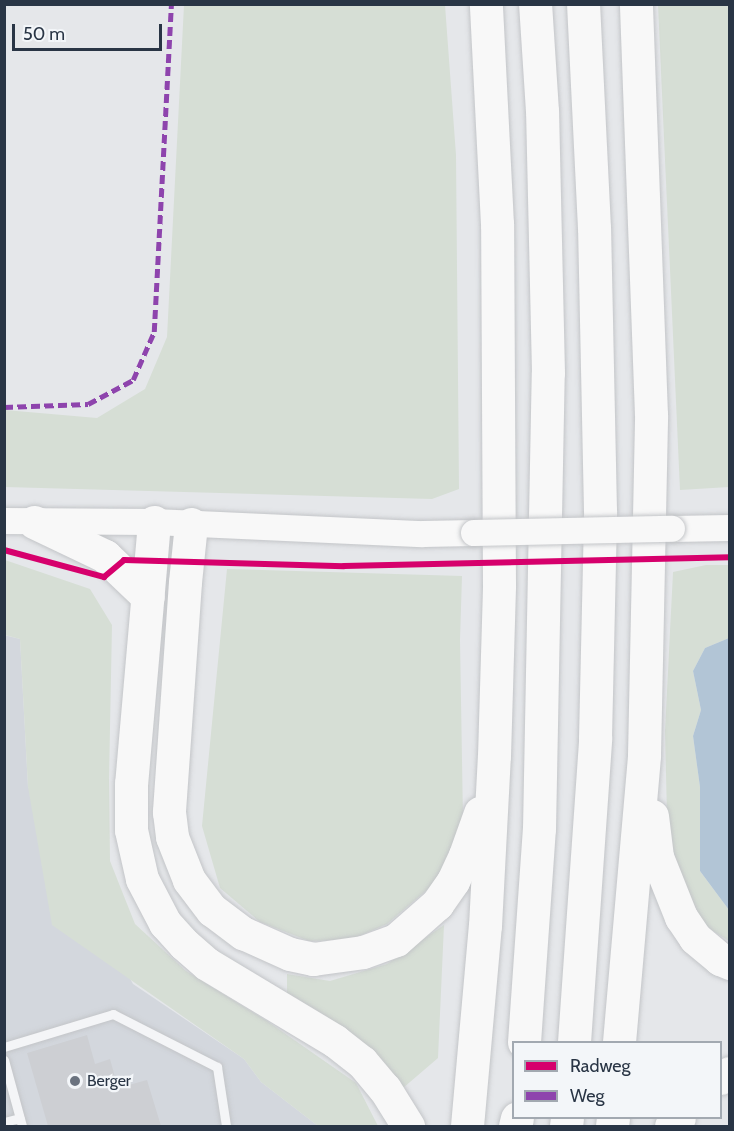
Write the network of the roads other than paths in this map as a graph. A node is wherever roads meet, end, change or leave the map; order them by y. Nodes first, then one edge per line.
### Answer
1 (486, 4) edge
2 (535, 4) edge
3 (583, 4) edge
4 (636, 4) edge
5 (19, 522) edge
6 (154, 522) junction
7 (191, 524) junction
8 (729, 528) edge
9 (148, 597) junction
10 (644, 755) junction
11 (494, 756) junction
12 (729, 963) edge
13 (524, 1041) edge
14 (574, 1041) edge
15 (619, 1041) edge
16 (4, 1047) edge
17 (4, 1060) edge
18 (4, 1122) edge
19 (21, 1122) edge
20 (226, 1126) edge
21 (408, 1126) edge
22 (467, 1126) edge

1 - 11 highway
2 - 13 highway
3 - 14 highway
4 - 10 highway
5 - 6 main road
5 - 9 highway
6 - 7 main road
6 - 9 highway
7 - 8 main road, bridge
7 - 11 highway
9 - 21 highway
10 - 12 highway
10 - 15 highway
11 - 22 highway
16 - 20 lane
17 - 19 lane
18 - 19 lane

